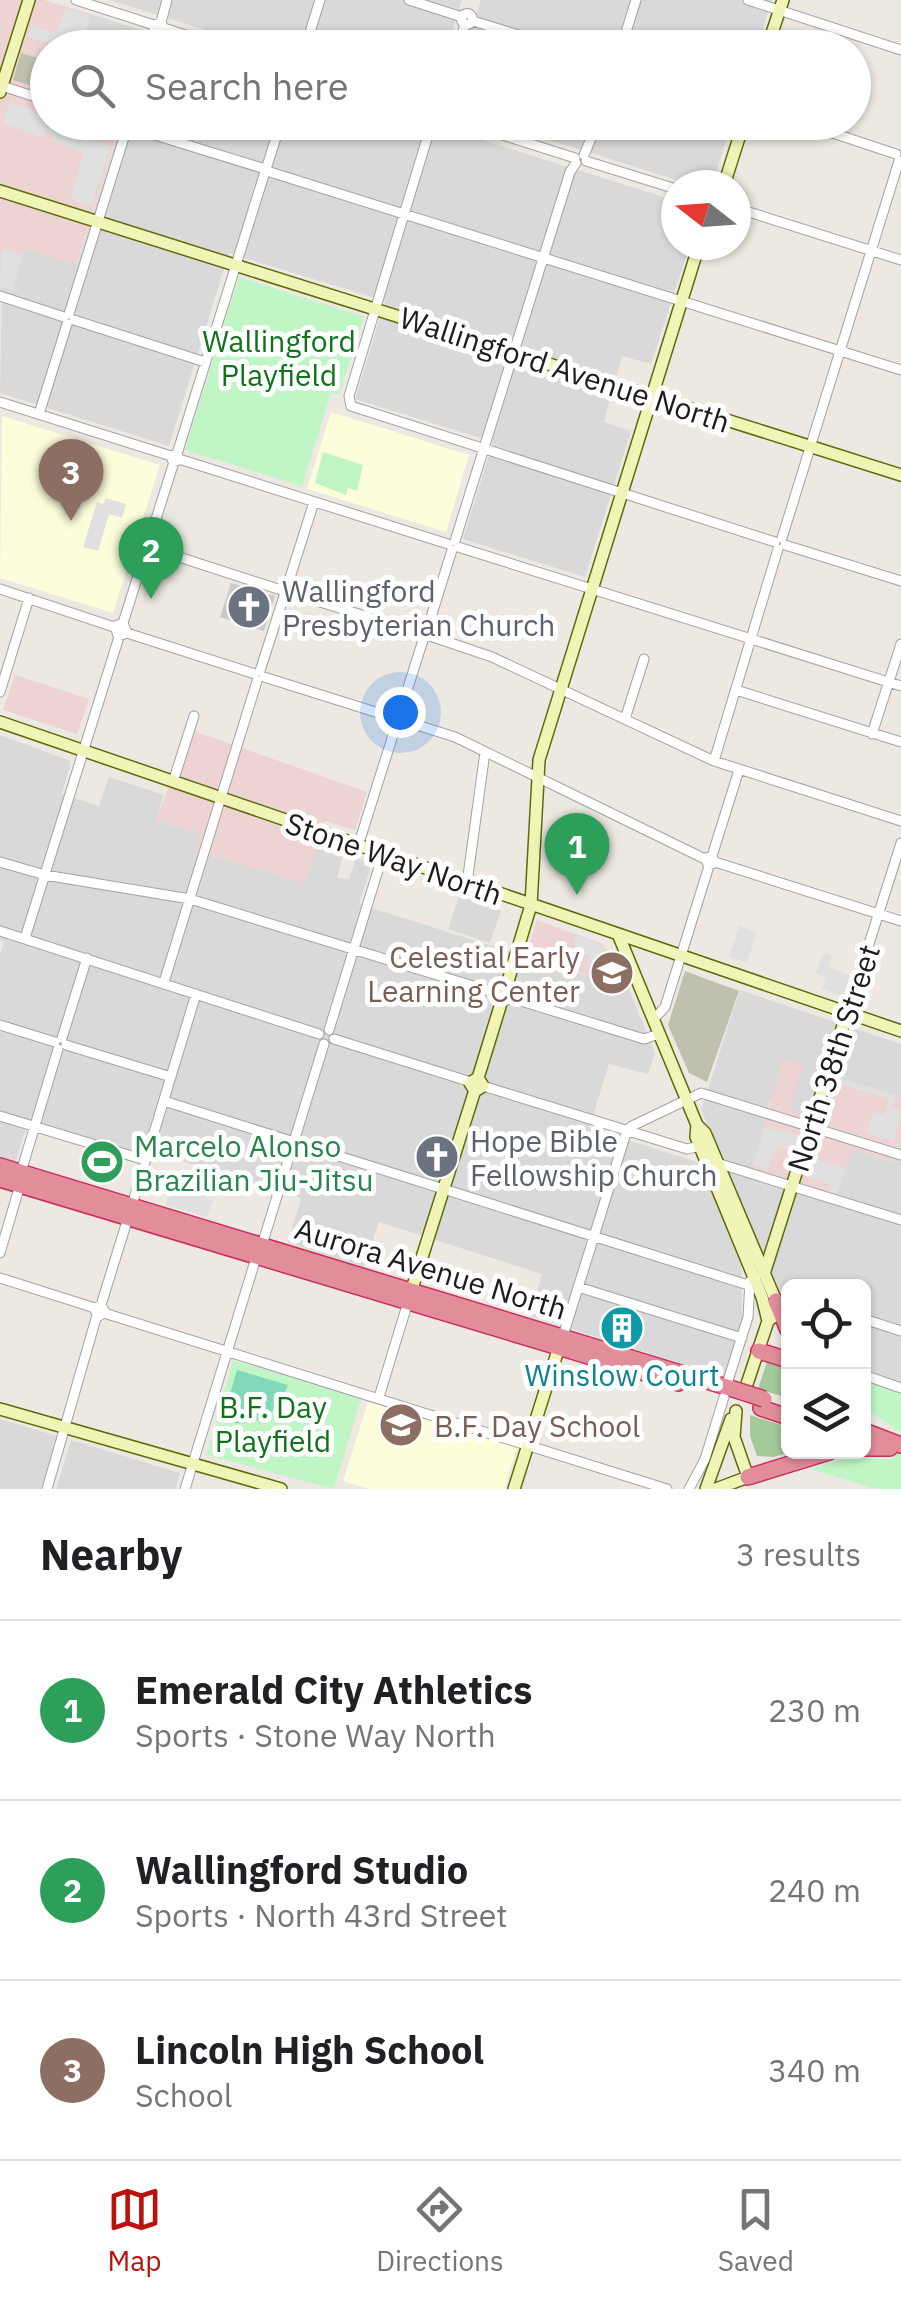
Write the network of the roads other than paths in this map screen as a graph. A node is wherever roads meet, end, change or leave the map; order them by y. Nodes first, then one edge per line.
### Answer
1 (29, 0) edge
2 (76, 0) edge
3 (168, 0) edge
4 (320, 0) edge
5 (409, 0) edge
6 (473, 0) edge
7 (636, 0) edge
8 (748, 0) edge
9 (782, 5) edge
10 (467, 19) junction
11 (159, 27) junction
12 (158, 30) edge
13 (168, 30) edge
14 (311, 30) edge
15 (464, 30) edge
16 (503, 30) edge
17 (627, 30) edge
18 (773, 30) edge
19 (848, 30) edge
20 (871, 39) edge
21 (901, 50) edge
22 (1, 89) edge
23 (30, 96) edge
24 (122, 140) edge
25 (173, 140) edge
26 (275, 140) edge
27 (426, 140) edge
28 (519, 140) edge
29 (589, 140) edge
30 (738, 140) edge
31 (850, 140) edge
32 (899, 157) edge
33 (580, 159) junction
34 (266, 170) junction
35 (729, 170) edge
36 (661, 184) edge
37 (0, 191) edge
38 (404, 213) junction
39 (751, 213) edge
40 (98, 222) junction
41 (872, 250) junction
42 (544, 257) junction
43 (695, 260) edge
44 (901, 260) edge
45 (235, 265) junction
46 (0, 296) edge
47 (682, 300) junction
48 (375, 309) junction
49 (68, 319) junction
50 (841, 352) junction
51 (514, 353) junction
52 (205, 362) junction
53 (901, 370) edge
54 (652, 397) junction
55 (0, 402) edge
56 (39, 414) junction
57 (811, 447) junction
58 (484, 450) junction
59 (175, 458) junction
60 (901, 475) edge
61 (622, 493) junction
62 (314, 502) junction
63 (780, 543) junction
64 (453, 545) junction
65 (148, 547) junction
66 (901, 581) edge
67 (0, 588) edge
68 (592, 589) junction
69 (286, 591) junction
70 (29, 598) junction
71 (121, 630) junction
72 (425, 635) junction
73 (751, 639) junction
74 (901, 644) edge
75 (644, 659) dead end
76 (259, 676) junction
77 (889, 682) junction
78 (901, 686) edge
79 (561, 690) junction
80 (736, 690) junction
81 (0, 692) edge
82 (194, 716) dead end
83 (399, 718) junction
84 (626, 719) junction
85 (0, 722) edge
86 (872, 734) junction
87 (901, 742) edge
88 (84, 751) junction
89 (486, 752) junction
90 (714, 761) junction
91 (739, 770) junction
92 (536, 775) junction
93 (172, 782) junction
94 (220, 798) junction
95 (901, 821) edge
96 (901, 843) edge
97 (358, 846) junction
98 (383, 854) junction
99 (710, 861) junction
100 (0, 862) edge
101 (44, 875) junction
102 (467, 883) junction
103 (190, 899) junction
104 (531, 905) junction
105 (878, 914) junction
106 (901, 921) edge
107 (0, 931) edge
108 (618, 934) junction
109 (24, 938) junction
110 (353, 950) junction
111 (680, 955) junction
112 (87, 958) junction
113 (164, 982) junction
114 (196, 994) junction
115 (503, 996) junction
116 (847, 1013) junction
117 (653, 1020) junction
118 (0, 1025) edge
119 (901, 1031) edge
120 (659, 1034) junction
121 (326, 1037) junction
122 (60, 1044) junction
123 (170, 1077) junction
124 (477, 1084) junction
125 (686, 1098) junction
126 (164, 1100) junction
127 (0, 1116) edge
128 (697, 1125) junction
129 (34, 1127) junction
130 (811, 1127) junction
131 (628, 1130) junction
132 (294, 1141) junction
133 (700, 1146) junction
134 (901, 1155) edge
135 (145, 1160) junction
136 (718, 1163) junction
137 (0, 1166) edge
138 (20, 1178) junction
139 (0, 1179) edge
140 (792, 1186) junction
141 (444, 1187) junction
142 (130, 1212) junction
143 (901, 1220) edge
144 (594, 1236) junction
145 (259, 1252) junction
146 (0, 1253) edge
147 (0, 1278) edge
148 (755, 1278) junction
149 (578, 1287) junction
150 (410, 1297) junction
151 (776, 1301) junction
152 (99, 1310) junction
153 (781, 1313) edge
154 (768, 1321) junction
155 (871, 1322) edge
156 (901, 1331) edge
157 (742, 1338) junction
158 (561, 1341) junction
159 (228, 1351) junction
160 (758, 1351) junction
161 (781, 1358) edge
162 (871, 1377) edge
163 (901, 1388) edge
164 (733, 1395) junction
165 (379, 1397) junction
166 (762, 1404) junction
167 (781, 1406) edge
168 (0, 1410) edge
169 (781, 1414) edge
170 (871, 1425) edge
171 (65, 1428) junction
172 (871, 1434) edge
173 (871, 1441) edge
174 (528, 1445) junction
175 (896, 1446) edge
176 (871, 1448) edge
177 (806, 1459) edge
178 (193, 1464) junction
179 (748, 1477) junction
180 (48, 1489) edge
181 (185, 1489) edge
182 (281, 1489) edge
183 (514, 1489) edge
184 (667, 1489) edge
185 (689, 1489) edge
186 (709, 1489) edge

1 - 22 street
2 - 11 street
3 - 11 street
4 - 14 street
5 - 10 street
6 - 10 street
7 - 17 street
8 - 9 street
9 - 18 street
9 - 19 street
10 - 15 street
10 - 16 street
11 - 12 street
11 - 13 street
20 - 21 street
22 - 23 street
24 - 40 street
25 - 34 street
26 - 34 street
27 - 38 street
28 - 33 street
29 - 33 street
30 - 35 street
31 - 32 street
32 - 41 street
33 - 36 street
33 - 42 street
34 - 38 street
34 - 45 street
37 - 40 street, Wallingford Avenue North
38 - 42 street
38 - 48 street
39 - 41 street
40 - 45 street, Wallingford Avenue North
40 - 49 street
41 - 44 street
41 - 50 street
42 - 47 street
42 - 51 street
43 - 47 street
45 - 48 street, Wallingford Avenue North
45 - 52 street
46 - 49 street
47 - 50 street
47 - 54 street
48 - 51 street, Wallingford Avenue North
48 - 58 street
49 - 52 street
49 - 56 street
50 - 53 street
50 - 57 street
51 - 54 street, Wallingford Avenue North
51 - 58 street
52 - 59 street
54 - 57 street, Wallingford Avenue North
54 - 61 street
55 - 56 street
56 - 59 street
57 - 60 street, Wallingford Avenue North
57 - 63 street
58 - 61 street
58 - 64 street
59 - 62 street
59 - 65 street
61 - 63 street
61 - 68 street
62 - 64 street
62 - 69 street
63 - 66 street
63 - 73 street
64 - 68 street
64 - 72 street
65 - 69 street
65 - 71 street
67 - 70 street
68 - 73 street
68 - 79 street
69 - 72 street
69 - 76 street
70 - 71 street
70 - 81 street
71 - 76 street
71 - 88 street
72 - 79 street
72 - 83 street
73 - 77 street
73 - 80 street
74 - 77 street
75 - 84 street
76 - 83 street
76 - 94 street
77 - 78 street
77 - 86 street
79 - 84 street
79 - 92 street
80 - 86 street
80 - 90 street
82 - 93 street
83 - 89 street
83 - 97 street
84 - 90 street
85 - 88 street, Stone Way North
86 - 87 street
88 - 93 street, Stone Way North
88 - 101 street
89 - 92 street
89 - 102 street
90 - 91 street
91 - 95 street
91 - 99 street
92 - 99 street
92 - 104 street
93 - 94 street, Stone Way North
94 - 97 street, Stone Way North
94 - 103 street
96 - 105 street, North 38th Street
97 - 98 street, Stone Way North
98 - 102 street, Stone Way North
98 - 110 street
99 - 105 street
99 - 111 street
100 - 101 street
101 - 103 street
101 - 109 street
102 - 104 street, Stone Way North
103 - 110 street
103 - 113 street
104 - 108 street, Stone Way North
104 - 115 street
105 - 106 street
105 - 116 street, North 38th Street
107 - 109 street
108 - 111 street, Stone Way North
108 - 117 street
109 - 112 street
110 - 115 street
110 - 121 street
111 - 116 street, Stone Way North
111 - 117 street
112 - 113 street
112 - 122 street
113 - 114 street
114 - 121 street
114 - 123 street
115 - 120 street
115 - 124 street
116 - 119 street, Stone Way North
116 - 130 street, North 38th Street
117 - 120 street
118 - 122 street
120 - 125 street
121 - 124 street
121 - 132 street
122 - 123 street
122 - 129 street
123 - 126 street
124 - 131 street
124 - 141 street
125 - 128 street
125 - 130 street
125 - 131 street
126 - 132 street
126 - 135 street
127 - 129 street
128 - 133 street
128 - 136 street
129 - 135 street
129 - 138 street
130 - 134 street
130 - 140 street, North 38th Street
131 - 133 street
131 - 144 street
132 - 141 street
132 - 145 street
133 - 148 street
135 - 142 street
136 - 140 street
136 - 148 street
137 - 138 highway, Aurora Avenue North
138 - 139 highway, Aurora Avenue North
138 - 142 highway, Aurora Avenue North
138 - 146 street
140 - 143 street
140 - 148 street, North 38th Street
141 - 144 street
141 - 150 street
142 - 145 highway, Aurora Avenue North
142 - 152 street
144 - 148 street
144 - 149 street
145 - 150 highway, Aurora Avenue North
145 - 159 street
147 - 152 street
148 - 151 street
148 - 154 street
148 - 157 street, North 38th Street
149 - 157 street
149 - 158 street
150 - 158 highway, Aurora Avenue North
150 - 165 street
151 - 153 highway
151 - 154 street, North 38th Street
152 - 159 street
152 - 171 street
154 - 160 street, North 38th Street
155 - 156 street
157 - 164 street, North 38th Street
158 - 164 highway, Aurora Avenue North
158 - 174 street
159 - 165 street
159 - 178 street
160 - 161 highway
160 - 164 street, North 38th Street
162 - 163 street
164 - 166 highway, Aurora Avenue North, bridge
164 - 179 street, North 38th Street
164 - 185 street, North 38th Street
164 - 186 street, North 38th Street
165 - 174 street
166 - 167 highway, Aurora Avenue North
166 - 169 highway, Aurora Avenue North
168 - 171 street
170 - 175 highway
171 - 178 street
171 - 180 street
172 - 175 highway
173 - 175 highway
174 - 183 street
174 - 184 street
175 - 176 highway
177 - 179 highway
178 - 181 street
178 - 182 street
179 - 186 street

